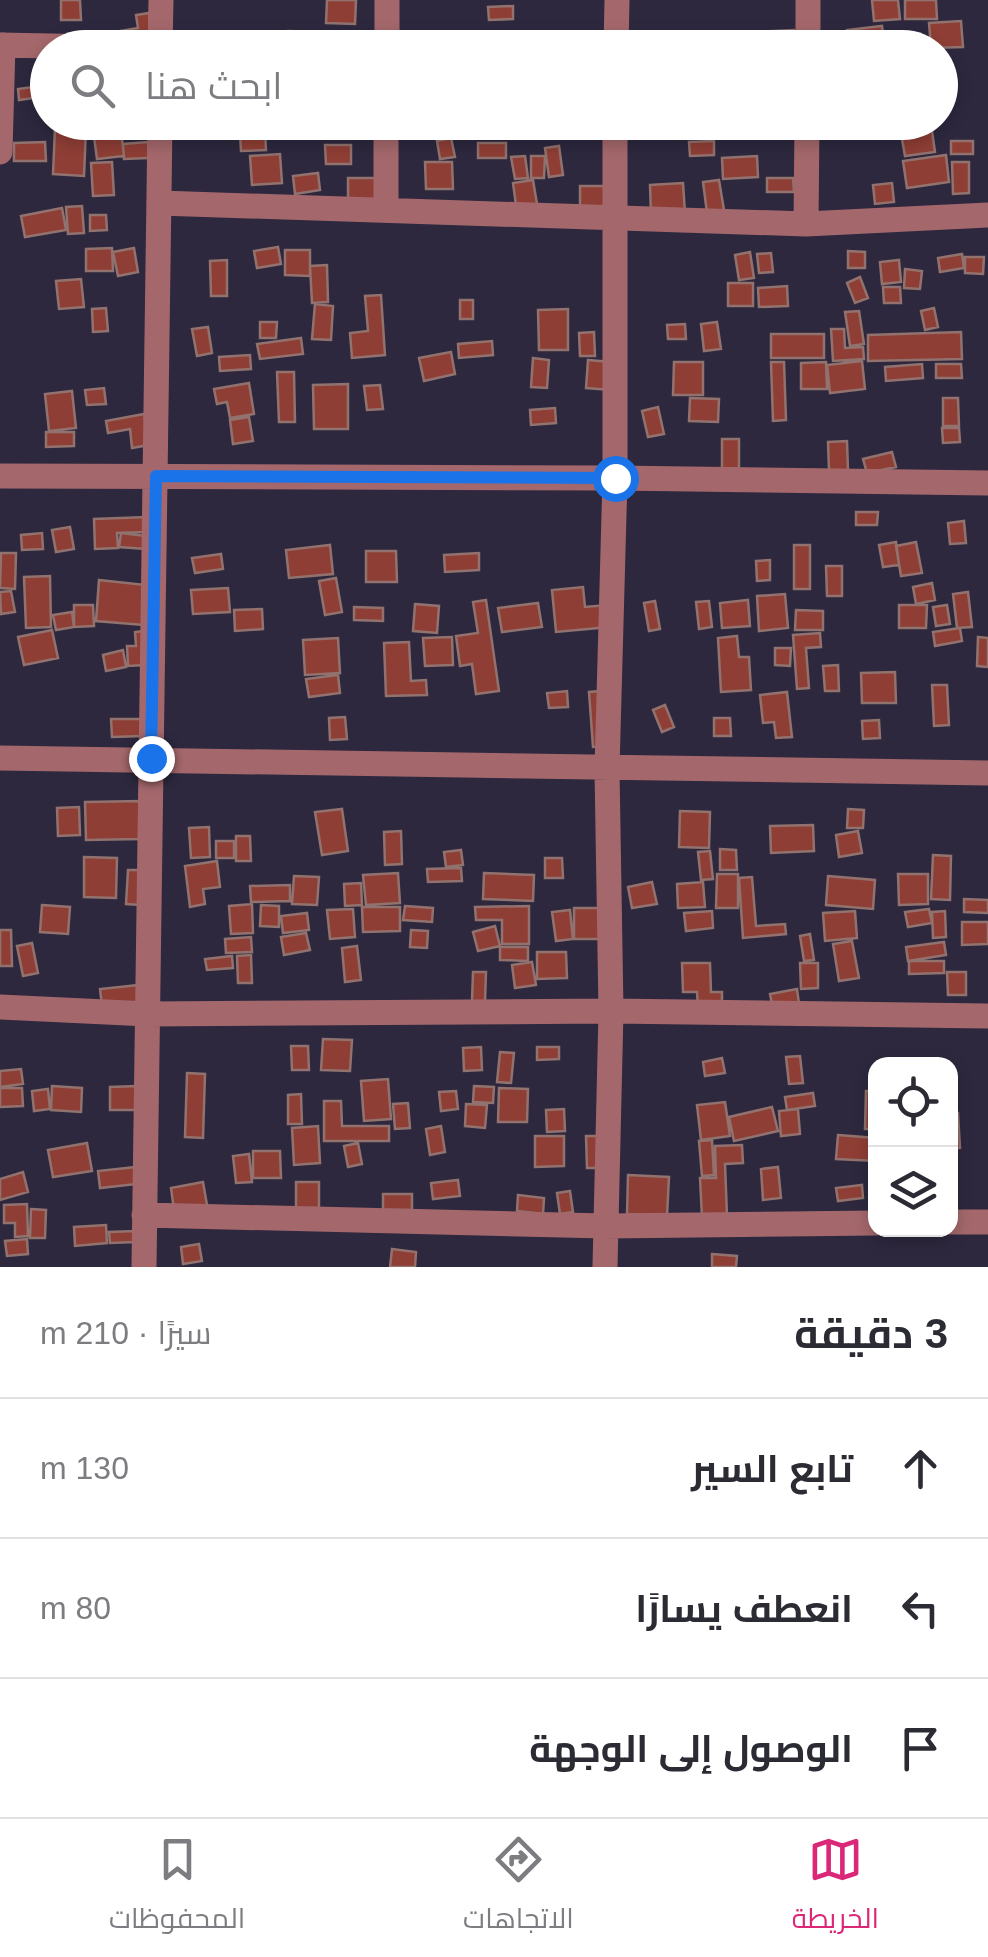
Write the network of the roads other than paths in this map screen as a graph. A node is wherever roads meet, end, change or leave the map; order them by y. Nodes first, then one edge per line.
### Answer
1 (161, 0) edge
2 (387, 0) edge
3 (616, 0) edge
4 (808, 0) edge
5 (158, 30) edge
6 (386, 30) edge
7 (616, 30) edge
8 (808, 30) edge
9 (1, 45) edge
10 (30, 46) edge
11 (160, 140) edge
12 (386, 140) edge
13 (615, 140) edge
14 (807, 140) edge
15 (0, 152) edge
16 (159, 202) junction
17 (386, 210) junction
18 (614, 215) junction
19 (988, 215) edge
20 (806, 224) junction
21 (0, 476) edge
22 (156, 476) junction
23 (615, 478) junction
24 (988, 483) edge
25 (0, 758) edge
26 (151, 758) junction
27 (607, 768) junction
28 (988, 773) edge
29 (0, 1007) edge
30 (611, 1010) junction
31 (148, 1014) junction
32 (988, 1016) edge
33 (144, 1216) junction
34 (958, 1222) edge
35 (988, 1222) edge
36 (868, 1223) edge
37 (606, 1226) junction
38 (144, 1267) edge
39 (605, 1267) edge

1 - 5 street
2 - 6 street
3 - 7 street
4 - 8 street
9 - 10 street
9 - 15 street
11 - 16 street
12 - 17 street
13 - 18 street
14 - 20 street
16 - 17 street
16 - 22 street
17 - 18 street
18 - 20 street
18 - 23 street
19 - 20 street
21 - 22 street
22 - 23 street
22 - 26 street
23 - 24 street
23 - 27 street
25 - 26 street
26 - 27 street
26 - 31 street
27 - 28 street
27 - 30 street
29 - 31 street
30 - 31 street
30 - 32 street
30 - 37 street
31 - 33 street
33 - 37 street
33 - 38 street
34 - 35 street
36 - 37 street
37 - 39 street

